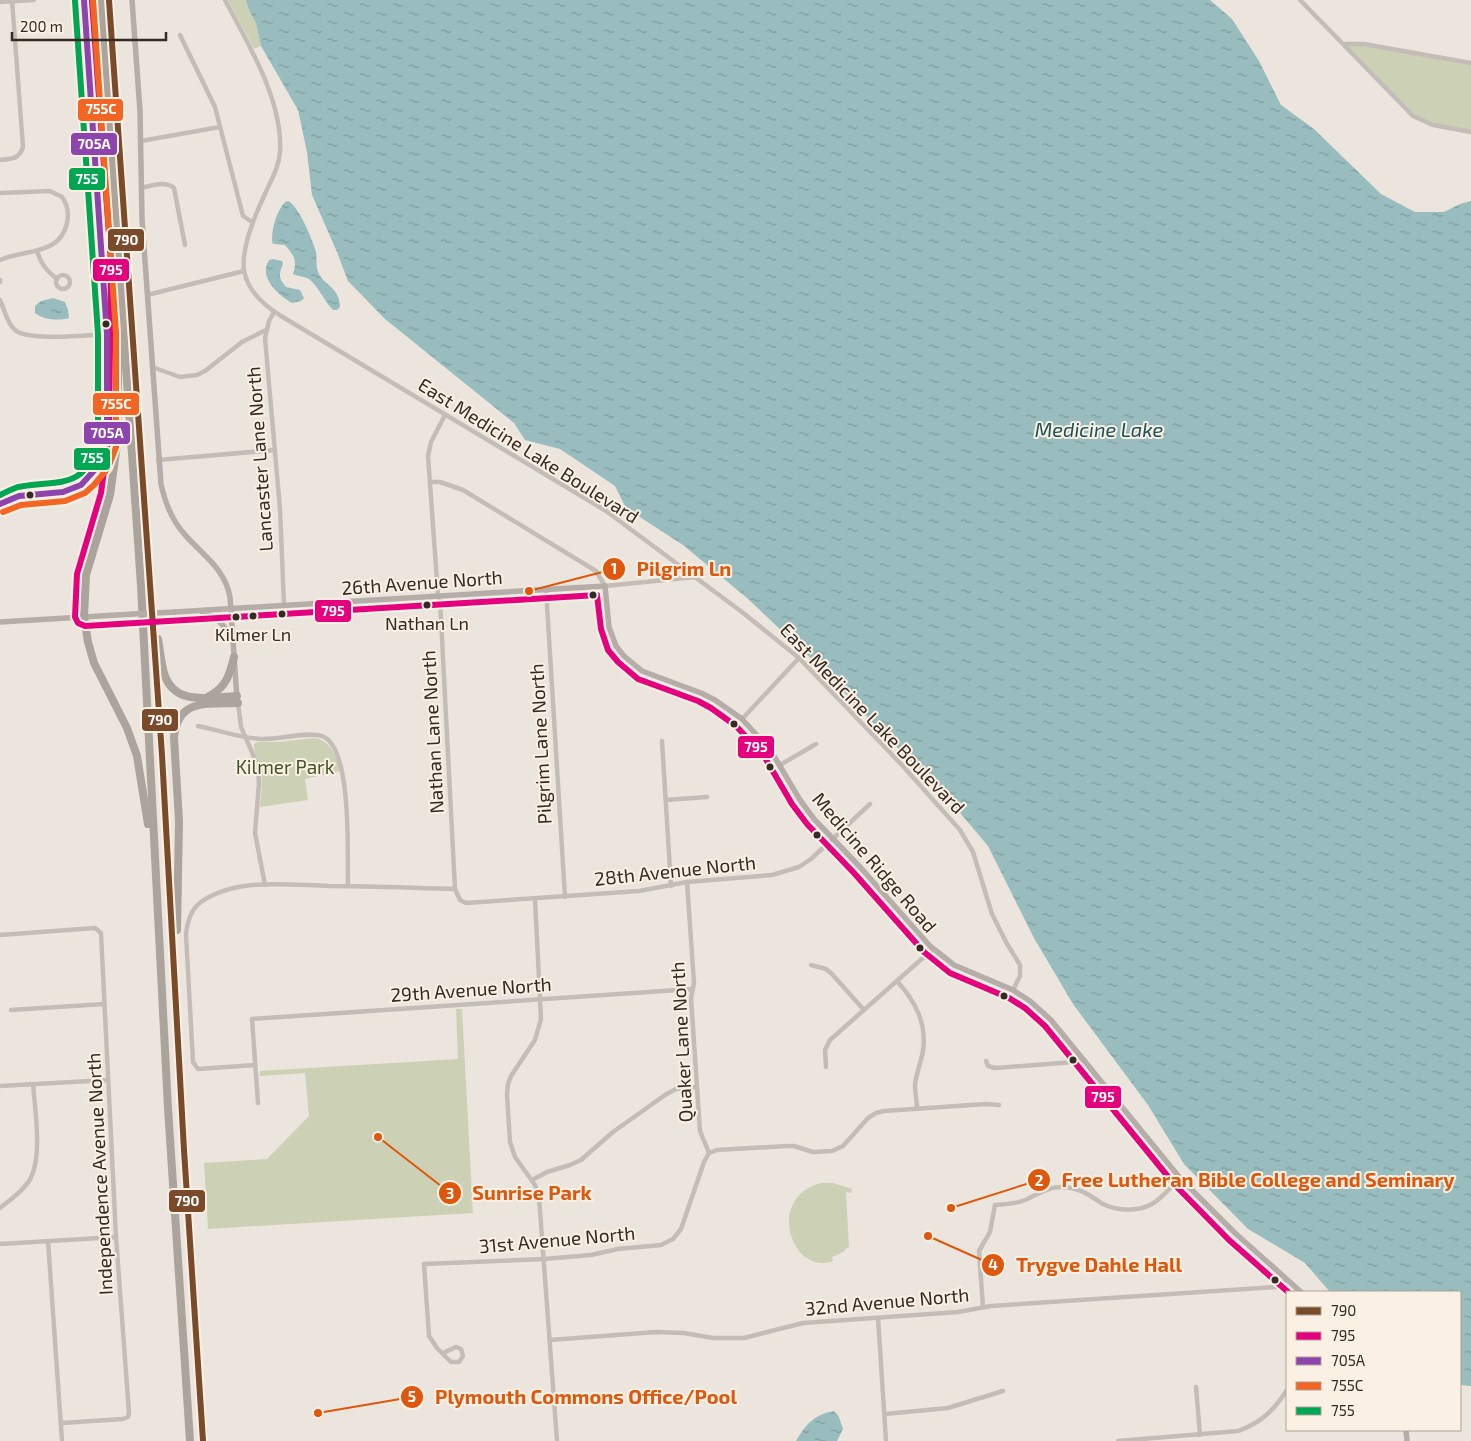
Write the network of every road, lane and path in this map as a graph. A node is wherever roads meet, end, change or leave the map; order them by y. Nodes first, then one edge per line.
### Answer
1 (34, 0) edge
2 (84, 0) edge
3 (101, 0) edge
4 (109, 0) edge
5 (132, 0) edge
6 (225, 0) edge
7 (1300, 0) edge
8 (12, 1) edge
9 (0, 2) edge
10 (180, 35) dead end
11 (1344, 44) junction
12 (1471, 63) edge
13 (220, 127) junction
14 (1471, 132) edge
15 (141, 141) junction
16 (0, 160) edge
17 (141, 188) junction
18 (0, 193) edge
19 (252, 222) junction
20 (185, 245) dead end
21 (37, 251) junction
22 (0, 260) edge
23 (120, 262) junction
24 (244, 271) junction
25 (57, 279) dead end
26 (147, 295) junction
27 (0, 300) edge
28 (274, 312) junction
29 (266, 330) junction
30 (107, 334) junction
31 (152, 367) junction
32 (445, 415) junction
33 (275, 450) junction
34 (158, 460) junction
35 (430, 482) junction
36 (0, 504) edge
37 (695, 577) junction
38 (606, 586) junction
39 (546, 589) junction
40 (150, 590) junction
41 (438, 596) junction
42 (284, 605) junction
43 (231, 608) junction
44 (196, 610) junction
45 (84, 617) junction
46 (0, 622) edge
47 (234, 648) junction
48 (234, 657) junction
49 (799, 658) junction
50 (203, 698) junction
51 (238, 699) junction
52 (742, 719) junction
53 (198, 726) dead end
54 (245, 737) junction
55 (662, 741) dead end
56 (816, 744) dead end
57 (780, 765) junction
58 (707, 797) dead end
59 (666, 800) junction
60 (870, 804) dead end
61 (833, 840) junction
62 (156, 882) junction
63 (687, 882) junction
64 (265, 885) junction
65 (348, 886) junction
66 (671, 886) junction
67 (455, 889) junction
68 (565, 896) junction
69 (535, 899) junction
70 (460, 900) joint
71 (0, 935) edge
72 (933, 949) junction
73 (173, 952) junction
74 (811, 966) dead end
75 (898, 981) junction
76 (693, 989) junction
77 (1013, 990) junction
78 (540, 1000) junction
79 (104, 1004) junction
80 (11, 1010) dead end
81 (864, 1010) junction
82 (1083, 1060) junction
83 (986, 1061) dead end
84 (255, 1065) junction
85 (826, 1067) dead end
86 (108, 1080) junction
87 (33, 1084) junction
88 (0, 1086) edge
89 (696, 1087) junction
90 (258, 1103) dead end
91 (1000, 1105) dead end
92 (917, 1109) junction
93 (709, 1153) junction
94 (1180, 1178) junction
95 (532, 1180) junction
96 (0, 1208) edge
97 (116, 1237) junction
98 (48, 1241) junction
99 (0, 1244) edge
100 (544, 1259) junction
101 (1286, 1280) junction
102 (1300, 1291) edge
103 (983, 1307) junction
104 (878, 1318) junction
105 (550, 1340) junction
106 (443, 1353) dead end
107 (1196, 1388) dead end
108 (1003, 1391) dead end
109 (1286, 1391) edge
110 (885, 1414) junction
111 (61, 1424) junction
112 (1200, 1435) junction
113 (62, 1441) edge
114 (190, 1441) edge
115 (203, 1441) edge
116 (557, 1441) edge
117 (886, 1441) edge
118 (1118, 1441) edge

1 - 8 street
2 - 30 street
3 - 23 highway
4 - 40 highway
5 - 15 street
6 - 19 street
7 - 11 street
8 - 9 street
8 - 16 street
10 - 13 street
11 - 12 street
11 - 14 street
13 - 15 street
13 - 19 street
15 - 17 street
17 - 20 street
17 - 26 street
18 - 21 street
19 - 24 street
21 - 22 street
21 - 25 street
23 - 45 highway
23 - 62 highway
24 - 26 street
24 - 28 street, East Medicine Lake Boulevard
26 - 31 street
27 - 30 street
28 - 29 street, Lancaster Lane North
28 - 32 street, East Medicine Lake Boulevard
29 - 31 street
29 - 33 street, Lancaster Lane North
30 - 36 street
31 - 34 street
32 - 35 street, Nathan Lane North
32 - 37 street, East Medicine Lake Boulevard
33 - 34 street
33 - 42 street, Lancaster Lane North
34 - 43 street
35 - 38 street
35 - 41 street, Nathan Lane North
37 - 38 street, 26th Avenue North
37 - 49 street, East Medicine Lake Boulevard
38 - 39 street, 26th Avenue North
38 - 52 street, Medicine Ridge Road
39 - 41 street, 26th Avenue North
39 - 68 street, Pilgrim Lane North
40 - 50 highway
40 - 73 highway
41 - 42 street, 26th Avenue North
41 - 67 street, Nathan Lane North
42 - 43 street, 26th Avenue North
43 - 44 street, 26th Avenue North
43 - 47 street
44 - 45 street, 26th Avenue North, bridge
44 - 47 street
45 - 46 street, 26th Avenue North
45 - 62 highway
47 - 48 street
48 - 50 highway
48 - 51 street
49 - 52 street
49 - 77 street, East Medicine Lake Boulevard
50 - 51 highway
51 - 54 street
51 - 73 highway
52 - 57 street, Medicine Ridge Road
53 - 54 street
54 - 64 street
54 - 65 street
55 - 59 street
56 - 57 street
57 - 61 street, Medicine Ridge Road
58 - 59 street
59 - 66 street
60 - 61 street, 28th Avenue North
61 - 63 street, 28th Avenue North
61 - 72 street, Medicine Ridge Road
62 - 114 highway
63 - 66 street, 28th Avenue North
63 - 76 street, Quaker Lane North
64 - 65 street
64 - 84 street
65 - 67 street
66 - 68 street, 28th Avenue North
67 - 70 street, Nathan Lane North
68 - 69 street, 28th Avenue North
69 - 70 street, 28th Avenue North
69 - 78 street
71 - 79 street, Independence Avenue North
72 - 75 street
72 - 77 street, Medicine Ridge Road
73 - 115 highway
74 - 81 street
75 - 81 street
75 - 92 street
76 - 78 street, 29th Avenue North
76 - 89 street, Quaker Lane North
77 - 82 street
78 - 84 street, 29th Avenue North
78 - 95 street
79 - 80 street
79 - 86 street, Independence Avenue North
81 - 85 street
82 - 83 street
82 - 94 street
84 - 90 street
86 - 87 street
86 - 97 street, Independence Avenue North
87 - 88 street
87 - 96 street
89 - 93 street, Quaker Lane North
89 - 95 street
91 - 92 street
92 - 93 street
93 - 100 street, 31st Avenue North
94 - 101 street
94 - 103 street
95 - 100 street
97 - 98 street
97 - 111 street, Independence Avenue North
98 - 99 street
98 - 111 street
100 - 105 street
100 - 106 street, 31st Avenue North
101 - 102 street
101 - 103 street, 32nd Avenue North
103 - 104 street, 32nd Avenue North
104 - 105 street, 32nd Avenue North
104 - 110 street
105 - 116 street
107 - 112 street
108 - 110 street
109 - 112 street
110 - 117 street
111 - 113 street
112 - 118 street

